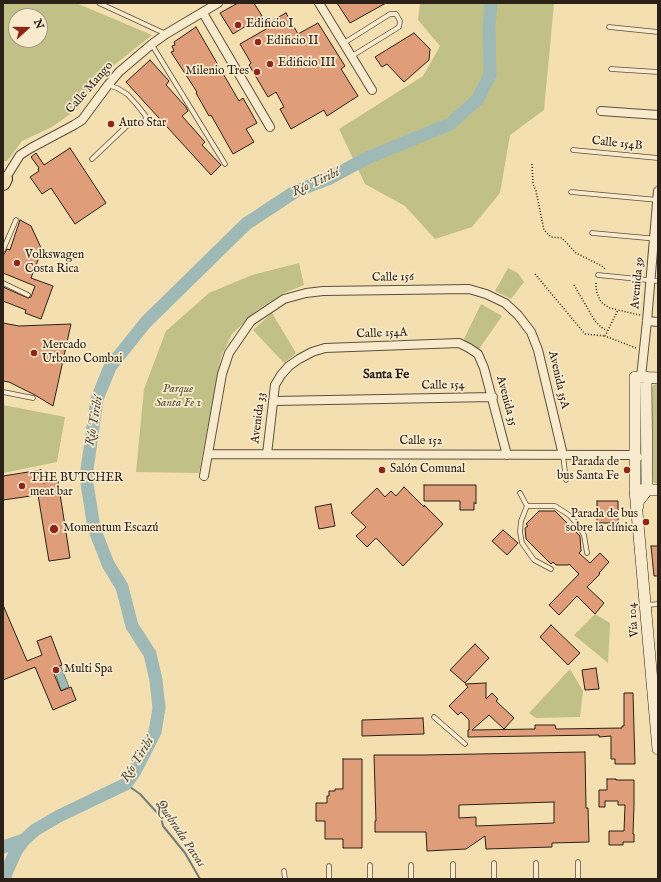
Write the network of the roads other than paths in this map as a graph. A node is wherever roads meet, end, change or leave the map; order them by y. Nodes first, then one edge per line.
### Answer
1 (99, 3) edge
2 (218, 3) edge
3 (319, 3) edge
4 (203, 13) junction
5 (609, 27) dead end
6 (658, 32) edge
7 (166, 34) junction
8 (344, 43) junction
9 (152, 44) junction
10 (352, 56) junction
11 (611, 69) dead end
12 (658, 72) edge
13 (108, 85) junction
14 (372, 90) dead end
15 (601, 110) dead end
16 (658, 115) edge
17 (270, 127) dead end
18 (573, 150) dead end
19 (658, 158) edge
20 (92, 159) dead end
21 (225, 164) dead end
22 (5, 176) edge
23 (658, 191) edge
24 (571, 192) dead end
25 (658, 200) edge
26 (16, 220) dead end
27 (592, 233) dead end
28 (656, 239) edge
29 (3, 250) edge
30 (598, 276) dead end
31 (654, 281) edge
32 (3, 283) edge
33 (28, 296) dead end
34 (518, 315) joint
35 (647, 319) junction
36 (658, 322) edge
37 (478, 354) joint
38 (289, 366) joint
39 (643, 377) junction
40 (658, 378) edge
41 (3, 392) edge
42 (33, 398) dead end
43 (493, 398) junction
44 (274, 401) junction
45 (208, 454) junction
46 (268, 454) junction
47 (507, 455) junction
48 (563, 455) junction
49 (635, 455) junction
50 (204, 476) dead end
51 (566, 480) dead end
52 (645, 490) edge
53 (520, 493) dead end
54 (527, 506) junction
55 (587, 552) dead end
56 (551, 569) dead end
57 (653, 604) edge
58 (658, 704) edge
59 (434, 717) dead end
60 (465, 744) dead end
61 (658, 749) edge
62 (578, 862) dead end
63 (494, 863) dead end
64 (536, 863) dead end
65 (453, 864) dead end
66 (370, 865) dead end
67 (411, 865) dead end
68 (329, 866) dead end
69 (284, 871) dead end
70 (285, 879) edge
71 (329, 879) edge
72 (370, 879) edge
73 (411, 879) edge
74 (453, 879) edge
75 (494, 879) edge
76 (536, 879) edge
77 (578, 879) edge

1 - 7 lane
2 - 4 street, Calle Mango
3 - 8 street
4 - 7 street, Calle Mango
4 - 17 street
5 - 6 lane
7 - 9 street, Calle Mango
8 - 10 street
8 - 10 lane
9 - 13 street, Calle Mango
9 - 21 lane
10 - 14 street
11 - 12 lane
13 - 20 lane
13 - 22 street, Calle Mango
15 - 16 street
18 - 19 lane, Calle 154B
23 - 25 street, Avenida 39
24 - 25 lane
25 - 28 street, Avenida 39
26 - 29 lane
27 - 28 lane
28 - 31 street, Avenida 39
30 - 31 lane
31 - 35 street, Avenida 39
32 - 33 lane
34 - 45 street, Calle 156
34 - 48 street, Avenida 35A
35 - 36 street
35 - 39 street, Avenida 39
37 - 38 street, Calle 154A
37 - 43 street, Avenida 35
38 - 44 street, Avenida 33
39 - 40 main road
39 - 49 main road, Vía 104
39 - 52 main road, Vía 104
41 - 42 lane
43 - 44 street, Calle 154
43 - 47 street, Avenida 35
44 - 46 street, Avenida 33
45 - 46 street, Calle 152
45 - 50 street, Calle 156
46 - 47 street, Calle 152
47 - 48 street, Calle 152
48 - 49 street, Calle 152
48 - 51 lane
49 - 52 main road, Vía 104
52 - 57 main road, Vía 104
52 - 61 main road, Vía 104
53 - 54 lane
54 - 55 lane
54 - 56 lane
57 - 58 main road, Vía 104
59 - 60 lane
62 - 77 lane
63 - 75 lane
64 - 76 lane
65 - 74 lane
66 - 72 lane
67 - 73 lane
68 - 71 lane
69 - 70 lane

